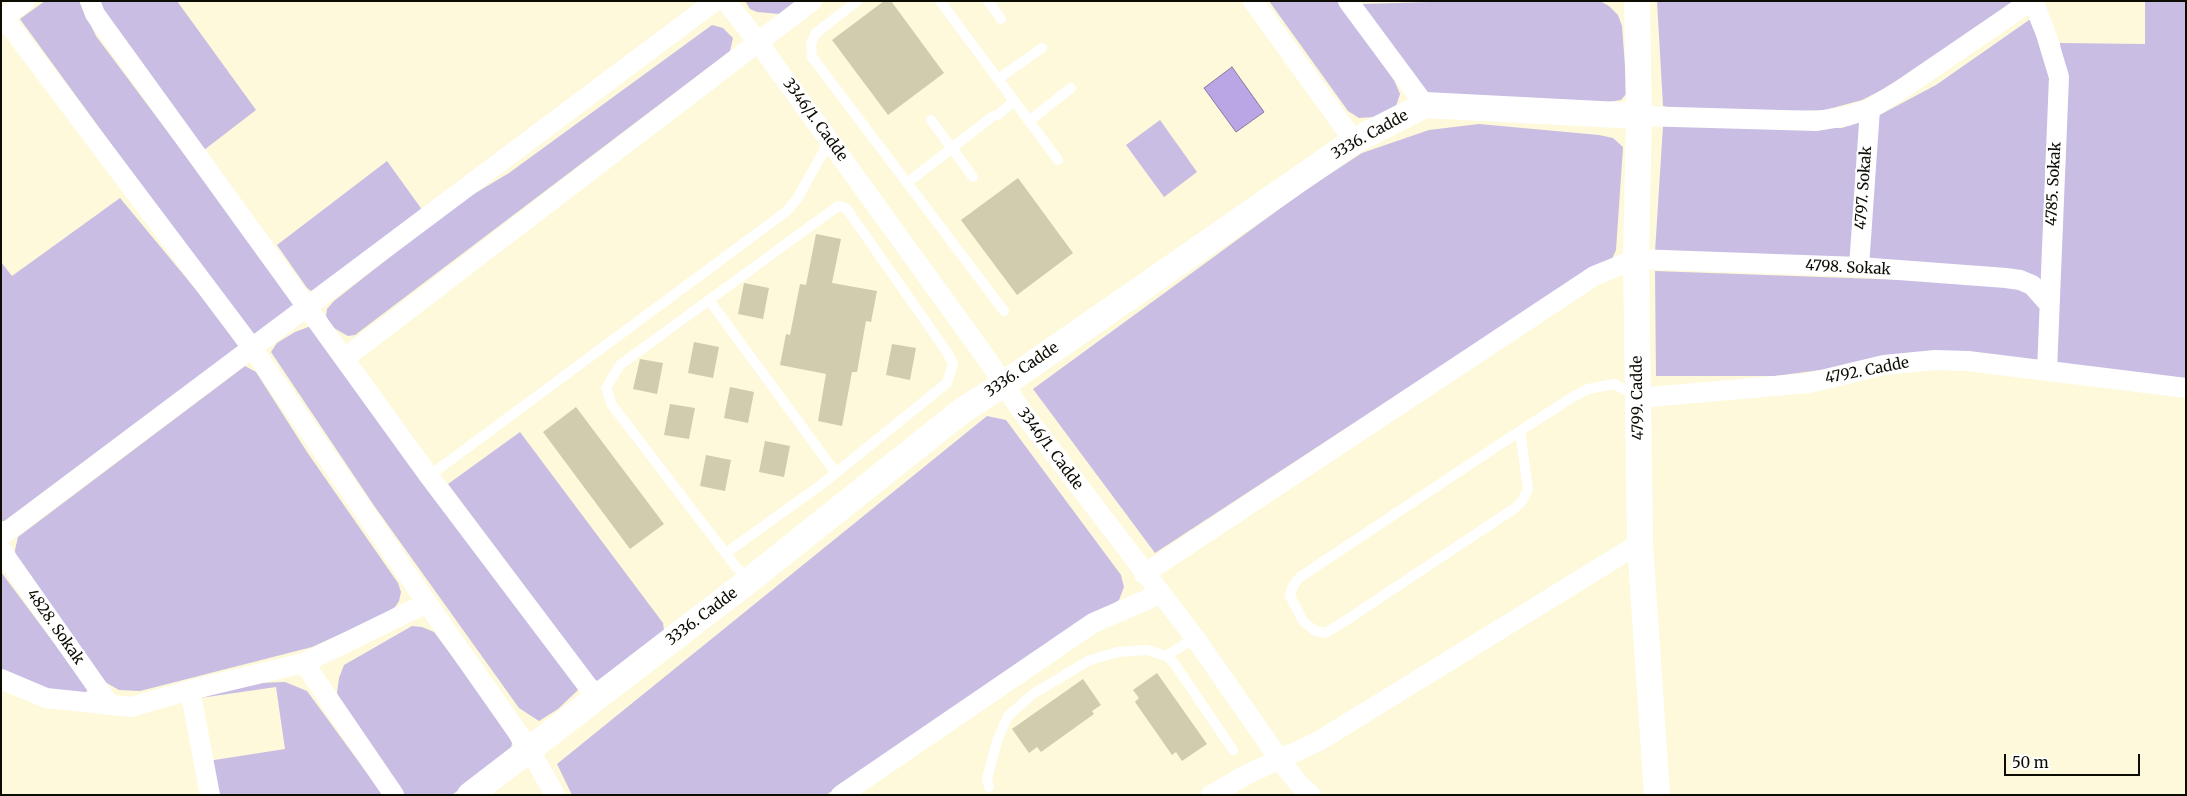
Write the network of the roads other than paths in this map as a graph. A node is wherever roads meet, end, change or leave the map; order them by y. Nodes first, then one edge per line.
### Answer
1 (25, 1) edge
2 (90, 1) edge
3 (715, 1) edge
4 (726, 1) edge
5 (812, 1) edge
6 (857, 1) edge
7 (940, 1) edge
8 (988, 1) edge
9 (1253, 1) edge
10 (1348, 1) edge
11 (1637, 1) edge
12 (2032, 1) edge
13 (3, 19) edge
14 (1001, 19) dead end
15 (758, 42) junction
16 (1042, 48) dead end
17 (998, 80) junction
18 (1071, 88) dead end
19 (1014, 101) junction
20 (1425, 105) junction
21 (1870, 109) junction
22 (1639, 116) junction
23 (931, 120) dead end
24 (1029, 121) junction
25 (830, 140) junction
26 (1354, 141) junction
27 (952, 148) junction
28 (1058, 160) dead end
29 (973, 177) dead end
30 (907, 183) junction
31 (1636, 259) junction
32 (1859, 267) junction
33 (709, 300) junction
34 (2049, 304) junction
35 (308, 308) junction
36 (1004, 311) dead end
37 (254, 349) junction
38 (345, 358) junction
39 (2047, 371) junction
40 (1004, 384) junction
41 (2186, 388) edge
42 (1638, 398) junction
43 (1520, 431) junction
44 (836, 472) junction
45 (429, 476) junction
46 (1, 536) edge
47 (1640, 544) junction
48 (1, 550) edge
49 (726, 553) junction
50 (1144, 574) junction
51 (751, 580) junction
52 (1160, 594) junction
53 (427, 603) junction
54 (1194, 638) junction
55 (1166, 656) junction
56 (304, 663) junction
57 (1, 679) edge
58 (190, 690) junction
59 (596, 697) junction
60 (109, 704) junction
61 (530, 750) junction
62 (1233, 750) dead end
63 (1280, 760) junction
64 (989, 786) dead end
65 (210, 795) edge
66 (394, 795) edge
67 (470, 795) edge
68 (555, 795) edge
69 (841, 795) edge
70 (1211, 795) edge
71 (1311, 795) edge
72 (1657, 795) edge

1 - 13 street
2 - 35 street
3 - 35 street
4 - 15 street, 3346/1. Cadde
5 - 15 street
6 - 30 lane
7 - 17 lane
8 - 14 lane
9 - 26 street
10 - 20 street
11 - 22 street, 4799. Cadde
12 - 21 street
12 - 34 street, 4785. Sokak
13 - 37 street
15 - 25 street, 3346/1. Cadde
15 - 38 street
16 - 17 lane
17 - 19 lane
18 - 24 lane
19 - 24 lane
19 - 27 lane
20 - 22 street, 3336. Cadde
20 - 26 street, 3336. Cadde
21 - 22 street
21 - 32 street, 4797. Sokak
22 - 31 street, 4799. Cadde
23 - 27 lane
24 - 28 lane
25 - 40 street, 3346/1. Cadde
25 - 45 lane
26 - 40 street, 3336. Cadde
27 - 29 lane
27 - 30 lane
30 - 36 lane
31 - 32 street, 4798. Sokak
31 - 42 street, 4799. Cadde
31 - 50 street
32 - 34 street, 4798. Sokak
33 - 44 lane
33 - 44 lane
33 - 49 lane
34 - 39 street, 4785. Sokak
35 - 37 street
35 - 38 street
37 - 46 street
37 - 53 street
38 - 45 street
39 - 41 street, 4792. Cadde
39 - 42 street, 4792. Cadde
40 - 50 street, 3346/1. Cadde
40 - 51 street, 3336. Cadde
42 - 43 lane
42 - 47 street, 4799. Cadde
43 - 43 lane
44 - 49 lane
45 - 59 street
47 - 63 street
47 - 72 street, 4799. Cadde
48 - 60 street, 4828. Sokak
49 - 51 lane
50 - 52 street, 3346/1. Cadde
51 - 59 street, 3336. Cadde
52 - 54 street, 3346/1. Cadde
52 - 69 street
53 - 56 street
53 - 61 street
54 - 55 lane
54 - 63 street, 3346/1. Cadde
55 - 62 lane
55 - 64 lane
56 - 58 street
56 - 66 street
57 - 60 street
58 - 60 street
58 - 65 street
59 - 61 street, 3336. Cadde
61 - 67 street, 3336. Cadde
61 - 68 street
63 - 70 street
63 - 71 street, 3346/1. Cadde

